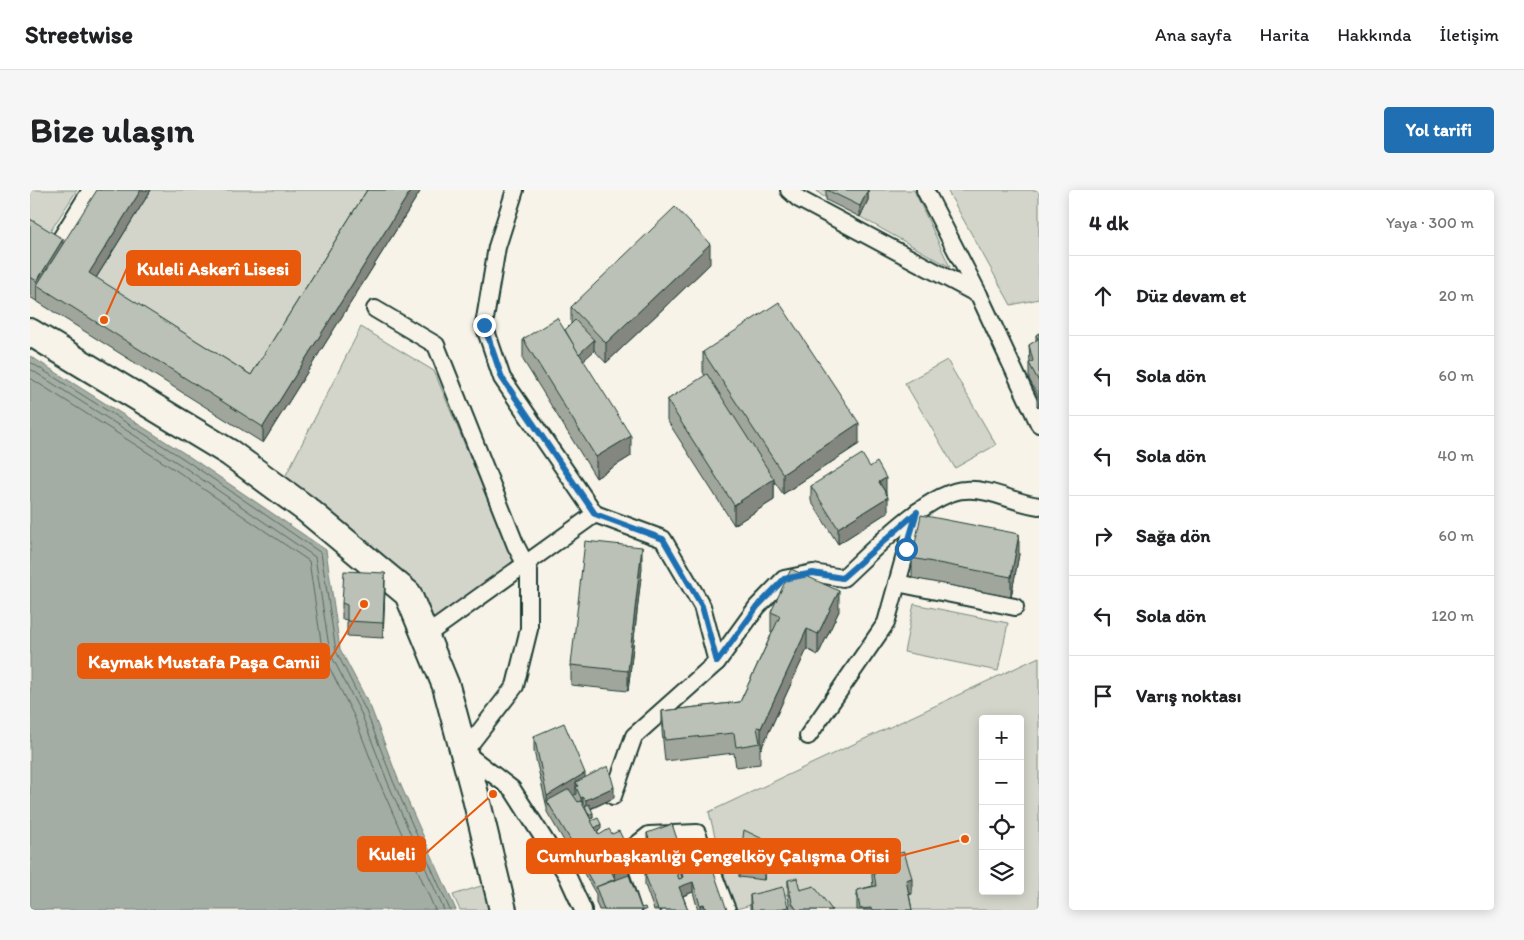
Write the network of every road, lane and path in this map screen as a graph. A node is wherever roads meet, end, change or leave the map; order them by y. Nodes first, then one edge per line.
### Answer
1 (91, 190) edge
2 (515, 190) edge
3 (789, 190) edge
4 (925, 190) edge
5 (52, 253) edge
6 (979, 295) junction
7 (375, 309) dead end
8 (30, 332) edge
9 (1039, 424) edge
10 (1039, 506) edge
11 (917, 512) junction
12 (595, 514) junction
13 (525, 563) junction
14 (897, 583) junction
15 (1015, 607) dead end
16 (425, 636) junction
17 (717, 662) junction
18 (808, 736) dead end
19 (464, 752) junction
20 (614, 796) edge
21 (502, 910) edge
22 (583, 910) edge
23 (651, 910) edge
24 (727, 910) edge

1 - 5 street
2 - 12 street
3 - 6 street
4 - 6 street
6 - 9 street
7 - 13 street
8 - 16 main road
10 - 11 street
11 - 14 street
11 - 17 street
12 - 13 street
12 - 17 street
13 - 16 street
13 - 19 street
14 - 15 street
14 - 18 street
16 - 19 main road
17 - 20 street
19 - 21 main road
19 - 22 street
23 - 24 street

